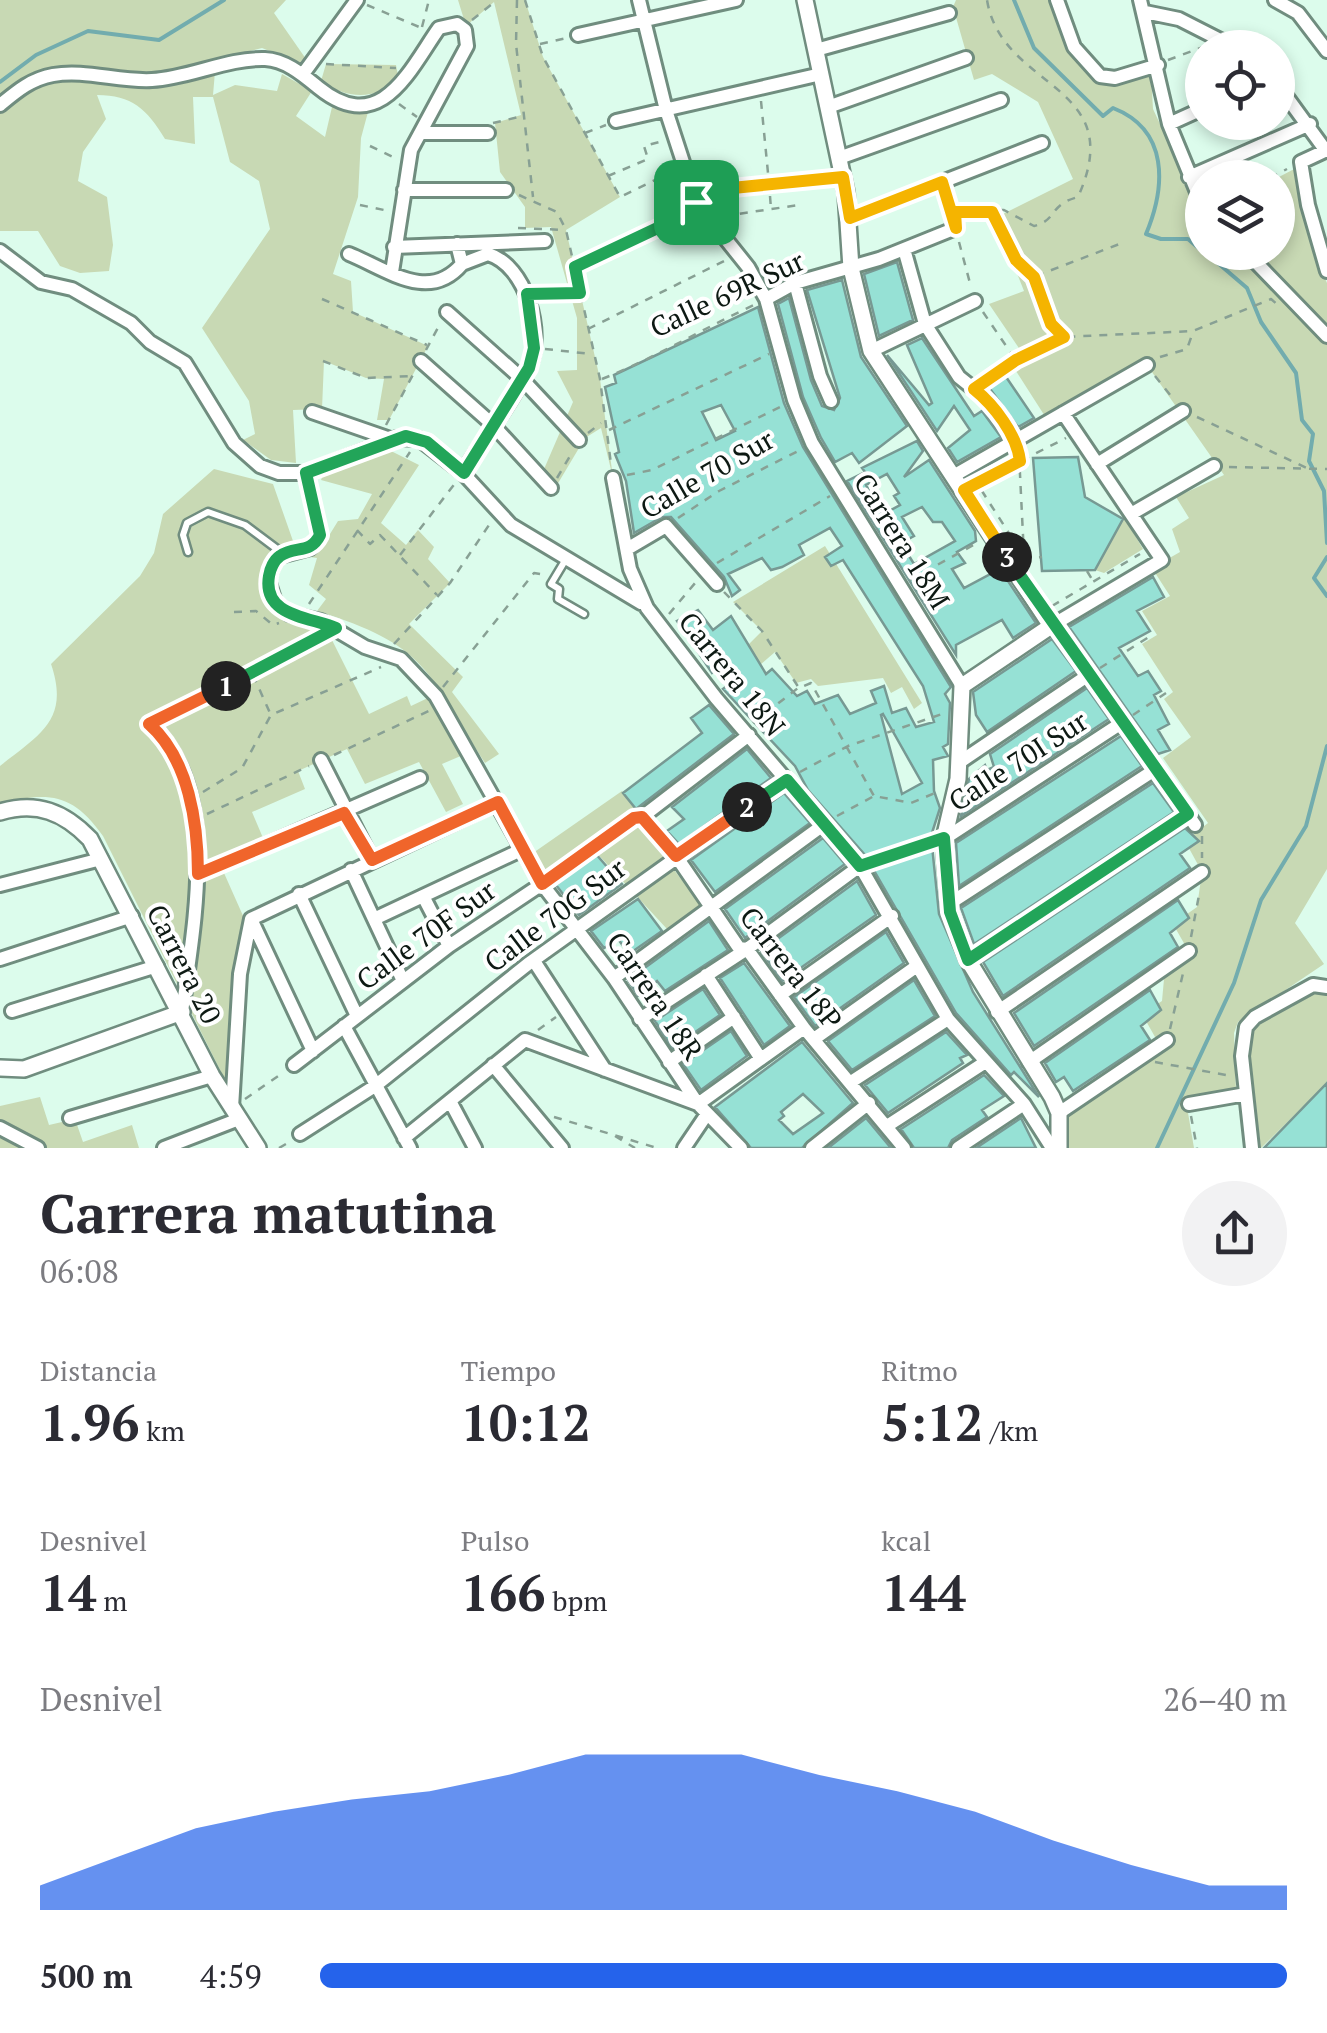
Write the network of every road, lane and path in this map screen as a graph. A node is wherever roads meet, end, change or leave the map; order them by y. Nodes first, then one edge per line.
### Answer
1 (357, 0) edge
2 (430, 0) edge
3 (496, 0) edge
4 (517, 0) edge
5 (525, 0) edge
6 (639, 0) edge
7 (736, 0) edge
8 (806, 0) edge
9 (987, 0) edge
10 (1057, 0) edge
11 (1275, 0) edge
12 (1142, 6) edge
13 (949, 13) dead end
14 (642, 20) junction
15 (457, 24) junction
16 (429, 30) junction
17 (1203, 30) edge
18 (578, 36) joint
19 (539, 44) junction
20 (816, 50) junction
21 (1327, 51) edge
22 (1185, 54) edge
23 (966, 58) dead end
24 (315, 63) junction
25 (1158, 65) junction
26 (396, 66) dead end
27 (303, 74) junction
28 (821, 74) junction
29 (760, 88) junction
30 (388, 96) junction
31 (1001, 100) dead end
32 (0, 105) edge
33 (1295, 106) edge
34 (828, 107) junction
35 (666, 110) junction
36 (526, 115) junction
37 (1185, 116) edge
38 (616, 121) joint
39 (1168, 124) junction
40 (1310, 124) junction
41 (424, 128) junction
42 (488, 134) joint
43 (583, 134) junction
44 (674, 138) junction
45 (1042, 143) dead end
46 (370, 146) dead end
47 (1326, 150) edge
48 (839, 158) junction
49 (1228, 160) edge
50 (1302, 162) junction
51 (407, 164) junction
52 (1295, 166) edge
53 (1185, 167) edge
54 (608, 176) junction
55 (843, 177) junction
56 (942, 182) junction
57 (768, 184) junction
58 (404, 190) junction
59 (506, 190) joint
60 (692, 192) junction
61 (534, 199) junction
62 (360, 205) dead end
63 (799, 205) dead end
64 (771, 209) junction
65 (992, 212) junction
66 (400, 213) junction
67 (704, 213) junction
68 (850, 218) junction
69 (956, 228) junction
70 (545, 240) dead end
71 (1122, 243) dead end
72 (457, 244) junction
73 (394, 247) junction
74 (904, 249) junction
75 (0, 251) edge
76 (348, 254) dead end
77 (738, 254) junction
78 (462, 264) junction
79 (575, 267) junction
80 (851, 268) junction
81 (1263, 270) edge
82 (1327, 271) edge
83 (392, 272) junction
84 (1034, 277) junction
85 (795, 283) junction
86 (580, 293) junction
87 (527, 294) junction
88 (766, 299) junction
89 (1270, 299) dead end
90 (322, 300) dead end
91 (974, 301) dead end
92 (447, 312) dead end
93 (925, 324) junction
94 (586, 330) junction
95 (1193, 331) junction
96 (1327, 336) edge
97 (1064, 337) junction
98 (428, 346) dead end
99 (534, 348) junction
100 (780, 349) junction
101 (871, 351) junction
102 (592, 354) junction
103 (421, 360) dead end
104 (323, 361) dead end
105 (1147, 365) junction
106 (412, 376) dead end
107 (521, 378) junction
108 (600, 380) junction
109 (974, 389) junction
110 (794, 400) junction
111 (832, 401) dead end
112 (312, 412) dead end
113 (1183, 412) junction
114 (1063, 413) junction
115 (602, 422) junction
116 (492, 424) junction
117 (606, 431) junction
118 (1076, 432) junction
119 (419, 439) junction
120 (393, 440) junction
121 (579, 440) junction
122 (1015, 440) junction
123 (812, 443) junction
124 (1020, 461) junction
125 (1097, 464) junction
126 (1214, 466) joint
127 (1309, 469) junction
128 (1327, 469) edge
129 (961, 471) junction
130 (306, 473) junction
131 (464, 473) junction
132 (614, 478) junction
133 (971, 486) junction
134 (551, 488) joint
135 (841, 491) junction
136 (498, 511) junction
137 (1131, 514) junction
138 (666, 526) junction
139 (357, 530) junction
140 (993, 534) junction
141 (1153, 547) junction
142 (627, 549) junction
143 (188, 552) dead end
144 (284, 554) junction
145 (399, 556) junction
146 (1042, 557) dead end
147 (567, 558) junction
148 (1024, 558) junction
149 (705, 571) junction
150 (1087, 571) dead end
151 (555, 577) junction
152 (1094, 582) junction
153 (717, 584) joint
154 (900, 585) junction
155 (438, 596) junction
156 (1102, 596) junction
157 (647, 608) junction
158 (234, 612) dead end
159 (1042, 612) junction
160 (584, 614) dead end
161 (300, 618) junction
162 (660, 624) junction
163 (1052, 626) junction
164 (336, 628) junction
165 (1152, 635) dead end
166 (396, 657) junction
167 (252, 672) junction
168 (1090, 674) junction
169 (962, 686) junction
170 (799, 688) junction
171 (1166, 694) dead end
172 (436, 696) junction
173 (960, 707) junction
174 (271, 714) junction
175 (1123, 722) junction
176 (149, 724) joint
177 (746, 733) junction
178 (848, 746) junction
179 (321, 760) dead end
180 (960, 762) junction
181 (1156, 769) junction
182 (420, 778) dead end
183 (787, 780) junction
184 (958, 780) junction
185 (874, 796) junction
186 (188, 800) junction
187 (498, 802) junction
188 (0, 812) edge
189 (344, 813) junction
190 (642, 817) junction
191 (1191, 820) junction
192 (826, 823) junction
193 (944, 838) junction
194 (266, 845) joint
195 (522, 849) junction
196 (676, 856) junction
197 (102, 858) junction
198 (372, 860) junction
199 (860, 866) junction
200 (351, 870) junction
201 (1202, 872) junction
202 (198, 874) junction
203 (542, 884) junction
204 (0, 885) edge
205 (299, 894) junction
206 (423, 896) junction
207 (949, 904) junction
208 (712, 907) junction
209 (132, 916) junction
210 (892, 916) junction
211 (374, 918) junction
212 (251, 920) junction
213 (579, 930) junction
214 (448, 946) junction
215 (747, 949) junction
216 (1188, 950) junction
217 (0, 959) edge
218 (968, 960) junction
219 (534, 961) junction
220 (157, 966) junction
221 (917, 966) junction
222 (706, 975) junction
223 (614, 978) junction
224 (403, 981) junction
225 (1325, 986) edge
226 (780, 995) junction
227 (565, 1010) junction
228 (12, 1011) dead end
229 (182, 1012) junction
230 (997, 1012) junction
231 (357, 1016) junction
232 (734, 1016) junction
233 (640, 1019) junction
234 (948, 1019) junction
235 (344, 1026) junction
236 (809, 1034) junction
237 (525, 1040) junction
238 (1168, 1040) joint
239 (313, 1051) junction
240 (761, 1059) junction
241 (669, 1062) junction
242 (1030, 1062) junction
243 (984, 1063) junction
244 (1158, 1063) dead end
245 (294, 1065) joint
246 (494, 1065) junction
247 (0, 1068) edge
248 (606, 1072) junction
249 (1222, 1075) dead end
250 (212, 1076) junction
251 (851, 1082) junction
252 (375, 1086) junction
253 (1246, 1094) junction
254 (450, 1101) junction
255 (869, 1103) junction
256 (1024, 1104) junction
257 (1189, 1104) joint
258 (703, 1109) junction
259 (536, 1112) junction
260 (1059, 1113) junction
261 (235, 1114) junction
262 (70, 1118) dead end
263 (887, 1126) junction
264 (0, 1128) edge
265 (610, 1132) junction
266 (300, 1134) dead end
267 (407, 1143) edge
268 (902, 1147) edge
269 (38, 1148) edge
270 (164, 1148) edge
271 (258, 1148) edge
272 (475, 1148) edge
273 (562, 1148) edge
274 (635, 1148) edge
275 (658, 1148) edge
276 (684, 1148) edge
277 (741, 1148) edge
278 (812, 1148) edge
279 (958, 1148) edge
280 (1056, 1148) edge
281 (1197, 1148) edge
282 (1252, 1148) edge

1 - 16 path
1 - 24 street
2 - 16 path
3 - 15 path
4 - 36 path
5 - 19 path
6 - 14 street, Carrera 18M
7 - 14 street
8 - 20 street
9 - 65 path
10 - 25 street
11 - 21 street
12 - 17 street
12 - 25 street
13 - 20 street
14 - 18 street
14 - 35 street, Carrera 18M
15 - 16 street
15 - 41 street
16 - 30 street
18 - 19 path
19 - 43 path
20 - 28 street
22 - 25 path
23 - 34 street
24 - 26 path
24 - 27 street
25 - 39 street
27 - 30 street
27 - 32 street
28 - 29 street
28 - 34 street
29 - 35 street
29 - 57 path
30 - 41 path
31 - 48 street
33 - 40 street
34 - 48 street
35 - 38 street
35 - 44 street, Carrera 18M
36 - 42 path
36 - 61 path
37 - 39 street
38 - 43 path
39 - 53 street
40 - 47 street
40 - 49 street
41 - 42 street
41 - 51 street
43 - 54 path
44 - 54 path
44 - 60 street, Carrera 18M
45 - 56 street
46 - 51 path
47 - 50 street
48 - 55 street
50 - 52 path
50 - 82 street
51 - 58 street
54 - 60 path
55 - 57 street
55 - 68 street
56 - 68 street
56 - 69 path
57 - 60 street
57 - 64 path
58 - 59 street
58 - 66 street
59 - 61 path
60 - 67 street, Carrera 18M
61 - 79 path
62 - 66 path
63 - 64 path
64 - 67 path
65 - 69 path
65 - 84 path
66 - 73 street
67 - 77 street, Carrera 18M
67 - 79 path
68 - 80 street
69 - 74 street, Calle 69R Sur
70 - 72 street
71 - 84 path
72 - 73 street
72 - 78 street
73 - 83 street
74 - 80 street, Calle 69R Sur
74 - 93 street
75 - 130 street
76 - 83 street
77 - 88 street, Carrera 18M
77 - 94 path
78 - 83 street
78 - 87 street
79 - 86 path
80 - 85 street, Calle 69R Sur
80 - 101 street
81 - 96 street
84 - 97 path
85 - 88 street, Calle 69R Sur
85 - 111 street
86 - 87 path
86 - 94 path
87 - 99 street
88 - 100 street, Carrera 18M
88 - 108 path, Calle 69R Sur
89 - 95 path
90 - 98 path
91 - 93 street
92 - 107 street
93 - 101 street
93 - 109 street
94 - 102 path
95 - 97 path
95 - 105 path
97 - 109 path
99 - 102 path
99 - 107 street
100 - 110 street, Carrera 18M
100 - 117 path
101 - 129 street
102 - 108 path
103 - 116 street
104 - 106 path
105 - 113 path
105 - 114 street
107 - 116 street
107 - 121 street
108 - 115 path
109 - 122 street
110 - 123 street, Carrera 18M
110 - 132 path
112 - 120 street
113 - 125 street
113 - 127 path
114 - 118 street
114 - 122 street
115 - 117 path
115 - 121 path
116 - 131 street
116 - 134 street
117 - 132 path
118 - 124 path
118 - 125 street
119 - 120 street
119 - 131 street
119 - 139 path
120 - 130 street
121 - 134 path
122 - 124 path
122 - 129 street
123 - 135 street, Carrera 18M
123 - 138 path, Calle 70 Sur
124 - 133 path
124 - 148 path
125 - 137 street
126 - 127 path
126 - 137 street
127 - 128 path
129 - 133 street
129 - 133 path
130 - 144 street
131 - 136 street
131 - 145 path
132 - 142 street, Carrera 18N
133 - 140 street
133 - 148 path
135 - 149 path
135 - 154 street, Carrera 18M
136 - 147 street
136 - 155 path
137 - 141 street
138 - 142 street, Calle 70 Sur
138 - 149 street
139 - 145 path
139 - 161 path
140 - 154 path
140 - 159 street
141 - 152 path
141 - 156 street
142 - 157 street, Carrera 18N
143 - 144 lane
144 - 161 street
145 - 155 path
146 - 148 path
147 - 151 lane
147 - 157 street
149 - 153 street
149 - 162 path
150 - 152 path
151 - 160 lane
151 - 172 path
152 - 156 path
152 - 159 path
153 - 170 path
154 - 169 street, Carrera 18M
155 - 166 path
156 - 163 street
157 - 162 street, Carrera 18N
158 - 161 path
159 - 163 street
161 - 164 street, Carrera 18R
162 - 177 street, Carrera 18N
163 - 168 street
163 - 169 street
164 - 166 street, Carrera 18R
164 - 167 path
165 - 168 path
166 - 172 street, Carrera 18R
166 - 174 path
167 - 174 path
167 - 176 path
168 - 175 street
168 - 180 street
169 - 173 street
170 - 177 path
170 - 178 path
171 - 175 path, Calle 70I Sur
172 - 187 street, Carrera 18R
173 - 178 path
173 - 180 street
174 - 186 path
175 - 181 street
175 - 193 street, Calle 70I Sur
176 - 186 street
177 - 183 street, Carrera 18N
177 - 190 street
178 - 183 path
178 - 185 path
179 - 189 street
180 - 184 street
181 - 191 street
181 - 207 street
182 - 189 street
183 - 192 street, Carrera 18N
183 - 196 street, Calle 70G Sur
184 - 185 path
184 - 193 street
185 - 192 path
186 - 202 street
187 - 195 street, Carrera 18R
187 - 198 street
188 - 197 street, Carrera 20
189 - 194 street
189 - 198 street
190 - 196 street, Carrera 18P
190 - 203 path
191 - 201 path
191 - 218 street
192 - 199 street, Carrera 18N
192 - 208 street
193 - 199 path, Calle 70I Sur
193 - 207 street
194 - 202 path
195 - 203 street, Carrera 18R
195 - 206 street
196 - 208 street, Carrera 18P
196 - 213 street, Calle 70G Sur
197 - 204 street
197 - 209 street, Carrera 20
198 - 200 street
199 - 210 street, Carrera 18N
199 - 215 street
200 - 205 street
200 - 211 street
201 - 216 path
201 - 230 street
202 - 229 street
203 - 213 street, Carrera 18R
203 - 214 street, Calle 70F Sur
205 - 212 street
205 - 231 street
206 - 211 street
206 - 214 street
207 - 218 street
208 - 215 street, Carrera 18P
208 - 223 street
209 - 217 street
209 - 220 street, Carrera 20
210 - 221 street, Carrera 18N
210 - 226 street
211 - 224 street
212 - 239 street
212 - 261 street
213 - 219 street, Calle 70G Sur
213 - 223 street, Carrera 18R
214 - 224 street, Calle 70F Sur
215 - 222 street
215 - 226 street, Carrera 18P
216 - 238 path
216 - 242 street
218 - 230 street
219 - 227 street
219 - 252 street, Calle 70G Sur
220 - 228 street
220 - 229 street, Carrera 20
221 - 234 street, Carrera 18N
221 - 236 street
222 - 232 street
222 - 233 street
223 - 233 street, Carrera 18R
224 - 231 street, Calle 70F Sur
225 - 253 street
226 - 236 street, Carrera 18P
227 - 237 path
227 - 248 street
229 - 247 street
229 - 250 street, Carrera 20
230 - 242 street
231 - 235 street, Calle 70F Sur
232 - 240 street
232 - 241 street
233 - 241 street, Carrera 18R
234 - 243 street, Carrera 18N
234 - 251 street
235 - 239 street, Calle 70F Sur
235 - 252 street
236 - 240 street
236 - 251 street, Carrera 18P
237 - 246 street
237 - 248 street
238 - 260 street
239 - 245 street, Calle 70F Sur
240 - 258 street
241 - 258 street, Carrera 18R
242 - 260 street
243 - 256 street, Carrera 18N
243 - 263 street
244 - 249 path
245 - 261 path
246 - 254 street
246 - 259 street
248 - 258 street
250 - 261 street, Carrera 20
250 - 262 street
251 - 255 street, Carrera 18P
252 - 266 street, Calle 70G Sur
252 - 267 street
253 - 257 street
253 - 282 street
254 - 267 street
254 - 272 street
255 - 263 street, Carrera 18P
255 - 278 street
256 - 279 street
256 - 280 street, Carrera 18N
257 - 281 path
258 - 276 street
258 - 277 street, Carrera 18R
259 - 265 path
259 - 273 street
260 - 280 street
261 - 270 street
261 - 271 street, Carrera 20
263 - 268 street, Carrera 18P
264 - 269 street
265 - 274 path
265 - 275 path

